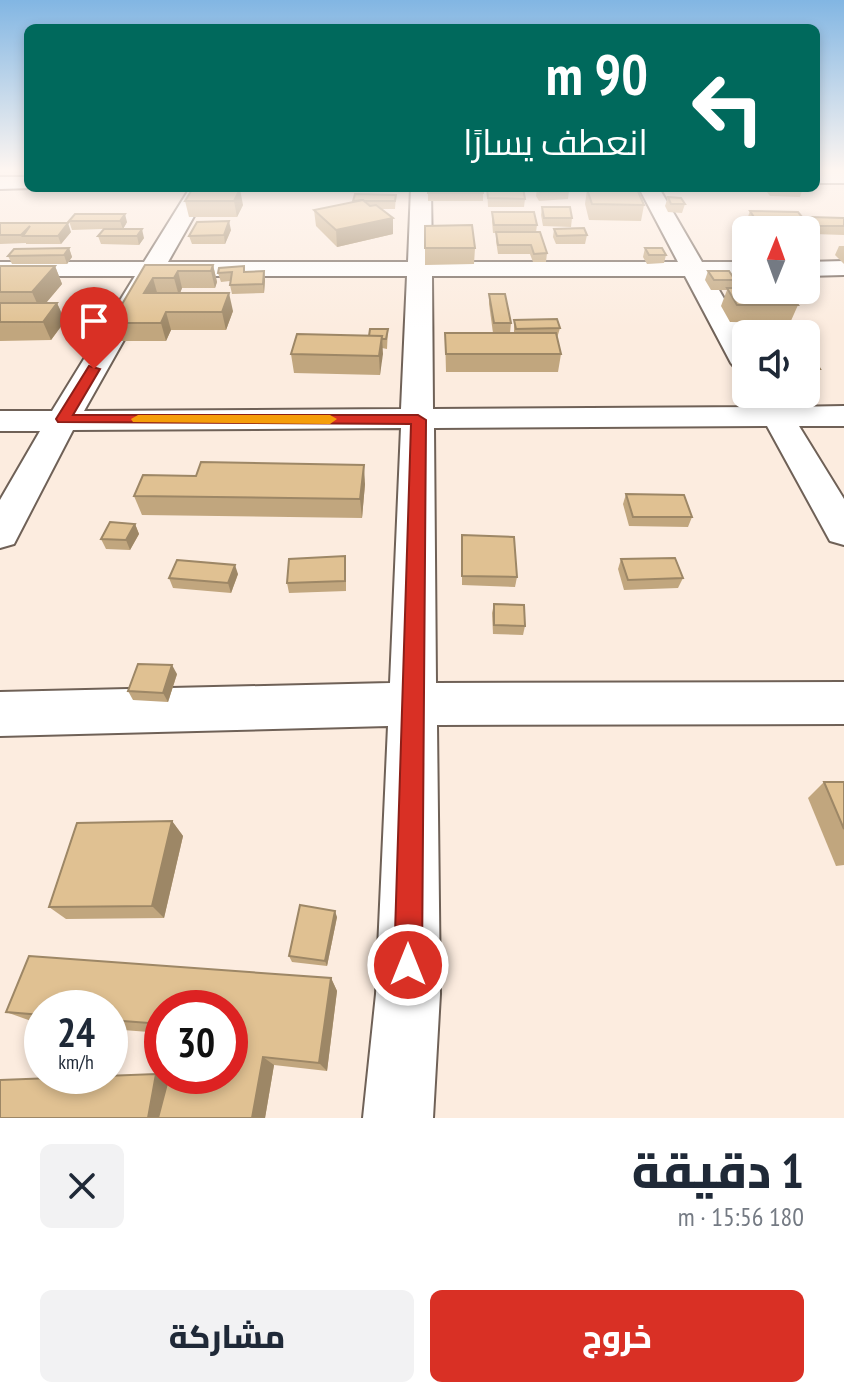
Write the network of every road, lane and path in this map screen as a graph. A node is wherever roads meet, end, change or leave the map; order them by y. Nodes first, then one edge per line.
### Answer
1 (180, 223) edge
2 (421, 223) edge
3 (668, 223) edge
4 (154, 268) junction
5 (421, 268) junction
6 (844, 268) edge
7 (0, 269) edge
8 (693, 269) junction
9 (732, 269) edge
10 (820, 269) edge
11 (732, 338) edge
12 (732, 408) edge
13 (772, 408) edge
14 (786, 408) edge
15 (844, 416) edge
16 (63, 419) junction
17 (418, 420) junction
18 (0, 421) edge
19 (844, 531) edge
20 (0, 534) edge
21 (844, 703) edge
22 (411, 704) junction
23 (0, 714) edge
24 (398, 1118) edge

1 - 4 street
2 - 5 street
3 - 8 street
4 - 5 street
4 - 7 street
4 - 16 street
5 - 8 street
5 - 17 street
6 - 10 street
8 - 9 street
8 - 11 street
12 - 17 street
13 - 19 street
14 - 15 street
16 - 17 street
16 - 18 street
16 - 20 street
17 - 22 street
21 - 22 street
22 - 23 street
22 - 24 street

